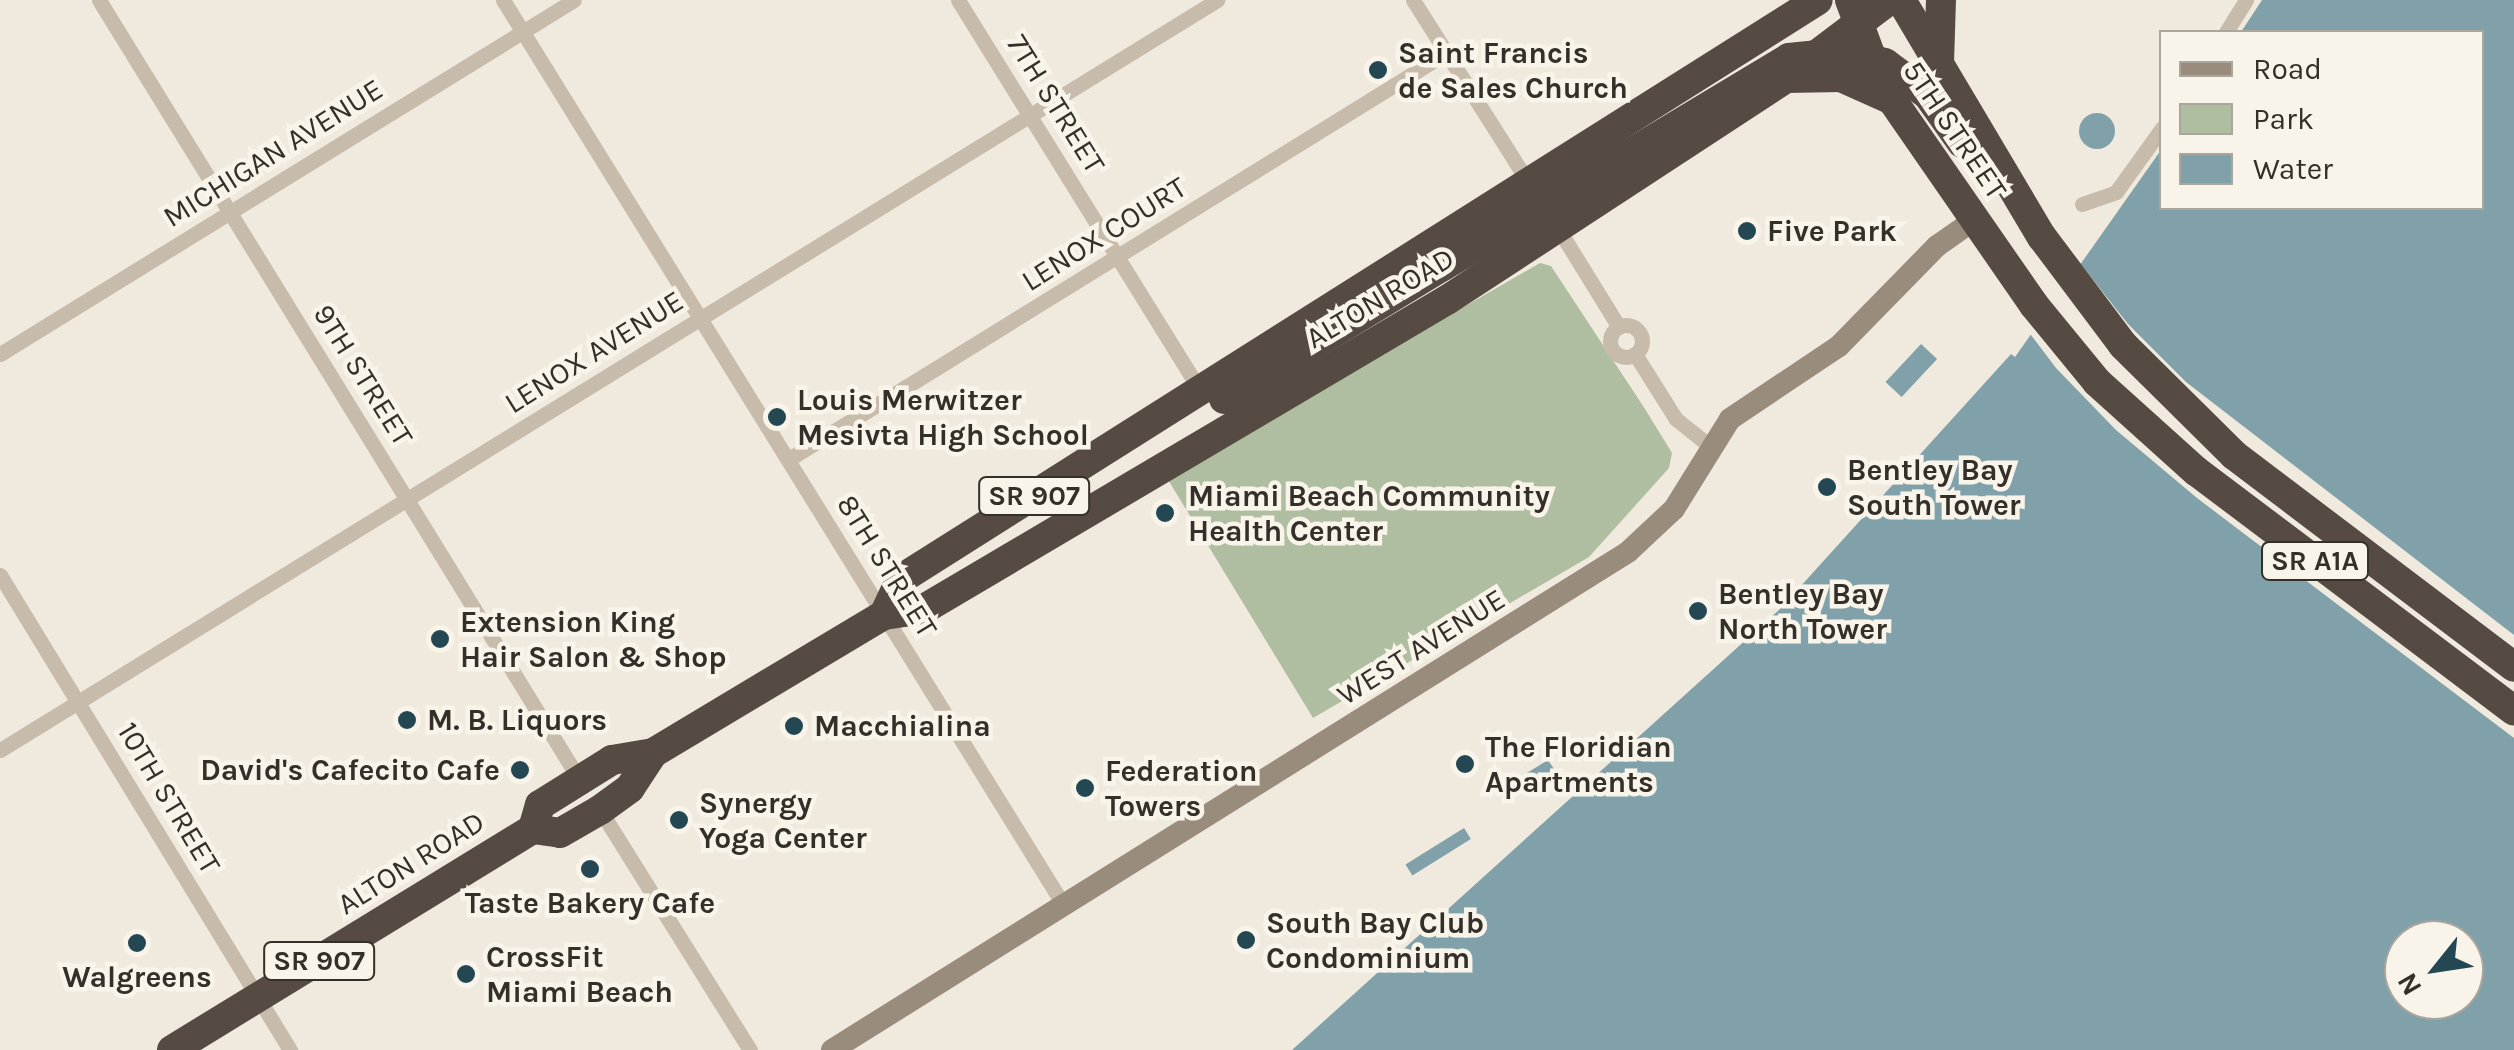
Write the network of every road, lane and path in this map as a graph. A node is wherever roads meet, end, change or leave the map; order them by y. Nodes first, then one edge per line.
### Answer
1 (99, 0) edge
2 (503, 0) edge
3 (574, 0) edge
4 (958, 0) edge
5 (1217, 0) edge
6 (1414, 0) edge
7 (1818, 0) edge
8 (1889, 0) edge
9 (1901, 0) edge
10 (1942, 0) edge
11 (2246, 0) edge
12 (1855, 12) edge
13 (2227, 30) edge
14 (522, 32) junction
15 (1446, 53) junction
16 (1940, 66) junction
17 (1786, 78) junction
18 (1892, 101) junction
19 (1030, 115) junction
20 (2159, 132) edge
21 (1530, 185) junction
22 (2082, 204) dead end
23 (230, 212) junction
24 (1974, 220) junction
25 (1547, 237) junction
26 (1119, 258) junction
27 (2041, 276) junction
28 (701, 318) junction
29 (1619, 327) junction
30 (0, 354) edge
31 (1636, 354) junction
32 (1200, 391) junction
33 (1711, 447) junction
34 (789, 459) junction
35 (408, 499) junction
36 (0, 575) edge
37 (884, 614) junction
38 (2514, 666) edge
39 (78, 702) junction
40 (2514, 712) edge
41 (0, 750) edge
42 (653, 753) junction
43 (580, 780) junction
44 (600, 810) junction
45 (532, 830) junction
46 (1064, 906) junction
47 (258, 997) junction
48 (172, 1050) edge
49 (290, 1050) edge
50 (750, 1050) edge
51 (832, 1050) edge

1 - 23 street, 9TH STREET
2 - 14 street, 8TH STREET
3 - 14 street, MICHIGAN AVENUE
4 - 19 street, 7TH STREET
5 - 19 street, LENOX AVENUE
6 - 15 street
7 - 21 highway, ALTON ROAD / SR 907
8 - 12 highway, ALTON ROAD / SR 907
9 - 16 highway, 5TH STREET / SR A1A
10 - 16 highway
11 - 13 street
12 - 17 highway, ALTON ROAD / SR 907
12 - 18 highway, 5TH STREET / SR A1A
14 - 23 street, MICHIGAN AVENUE
14 - 28 street, 8TH STREET
15 - 21 street
15 - 26 street, LENOX COURT
16 - 27 highway, 5TH STREET / SR A1A
17 - 18 highway
17 - 25 highway, ALTON ROAD / SR 907
18 - 24 highway, 5TH STREET / SR A1A
19 - 26 street, 7TH STREET
19 - 28 street, LENOX AVENUE
20 - 22 street
21 - 25 highway
21 - 32 highway, ALTON ROAD / SR 907
23 - 30 street, MICHIGAN AVENUE
23 - 35 street, 9TH STREET
24 - 27 highway, 5TH STREET / SR A1A
24 - 33 street, WEST AVENUE
25 - 29 street
25 - 37 highway, ALTON ROAD / SR 907
26 - 32 street, 7TH STREET
26 - 34 street, LENOX COURT
27 - 37 highway, bridge
27 - 38 highway, SR A1A
27 - 40 highway, SR A1A
28 - 34 street, 8TH STREET
28 - 35 street, LENOX AVENUE
29 - 31 street
29 - 31 street
31 - 33 street
32 - 37 highway, ALTON ROAD / SR 907
33 - 46 street, WEST AVENUE
34 - 37 street, 8TH STREET
35 - 39 street, LENOX AVENUE
35 - 43 street, 9TH STREET
36 - 39 street, 10TH STREET
37 - 42 highway, ALTON ROAD / SR 907
37 - 46 street, 8TH STREET
39 - 41 street, LENOX AVENUE
39 - 47 street, 10TH STREET
42 - 43 highway, ALTON ROAD / SR 907
42 - 44 highway, ALTON ROAD / SR 907
43 - 45 highway, ALTON ROAD / SR 907
44 - 45 highway, ALTON ROAD / SR 907
44 - 50 street
45 - 47 highway, ALTON ROAD / SR 907
46 - 51 street, WEST AVENUE
47 - 48 highway, ALTON ROAD / SR 907
47 - 49 street, 10TH STREET

